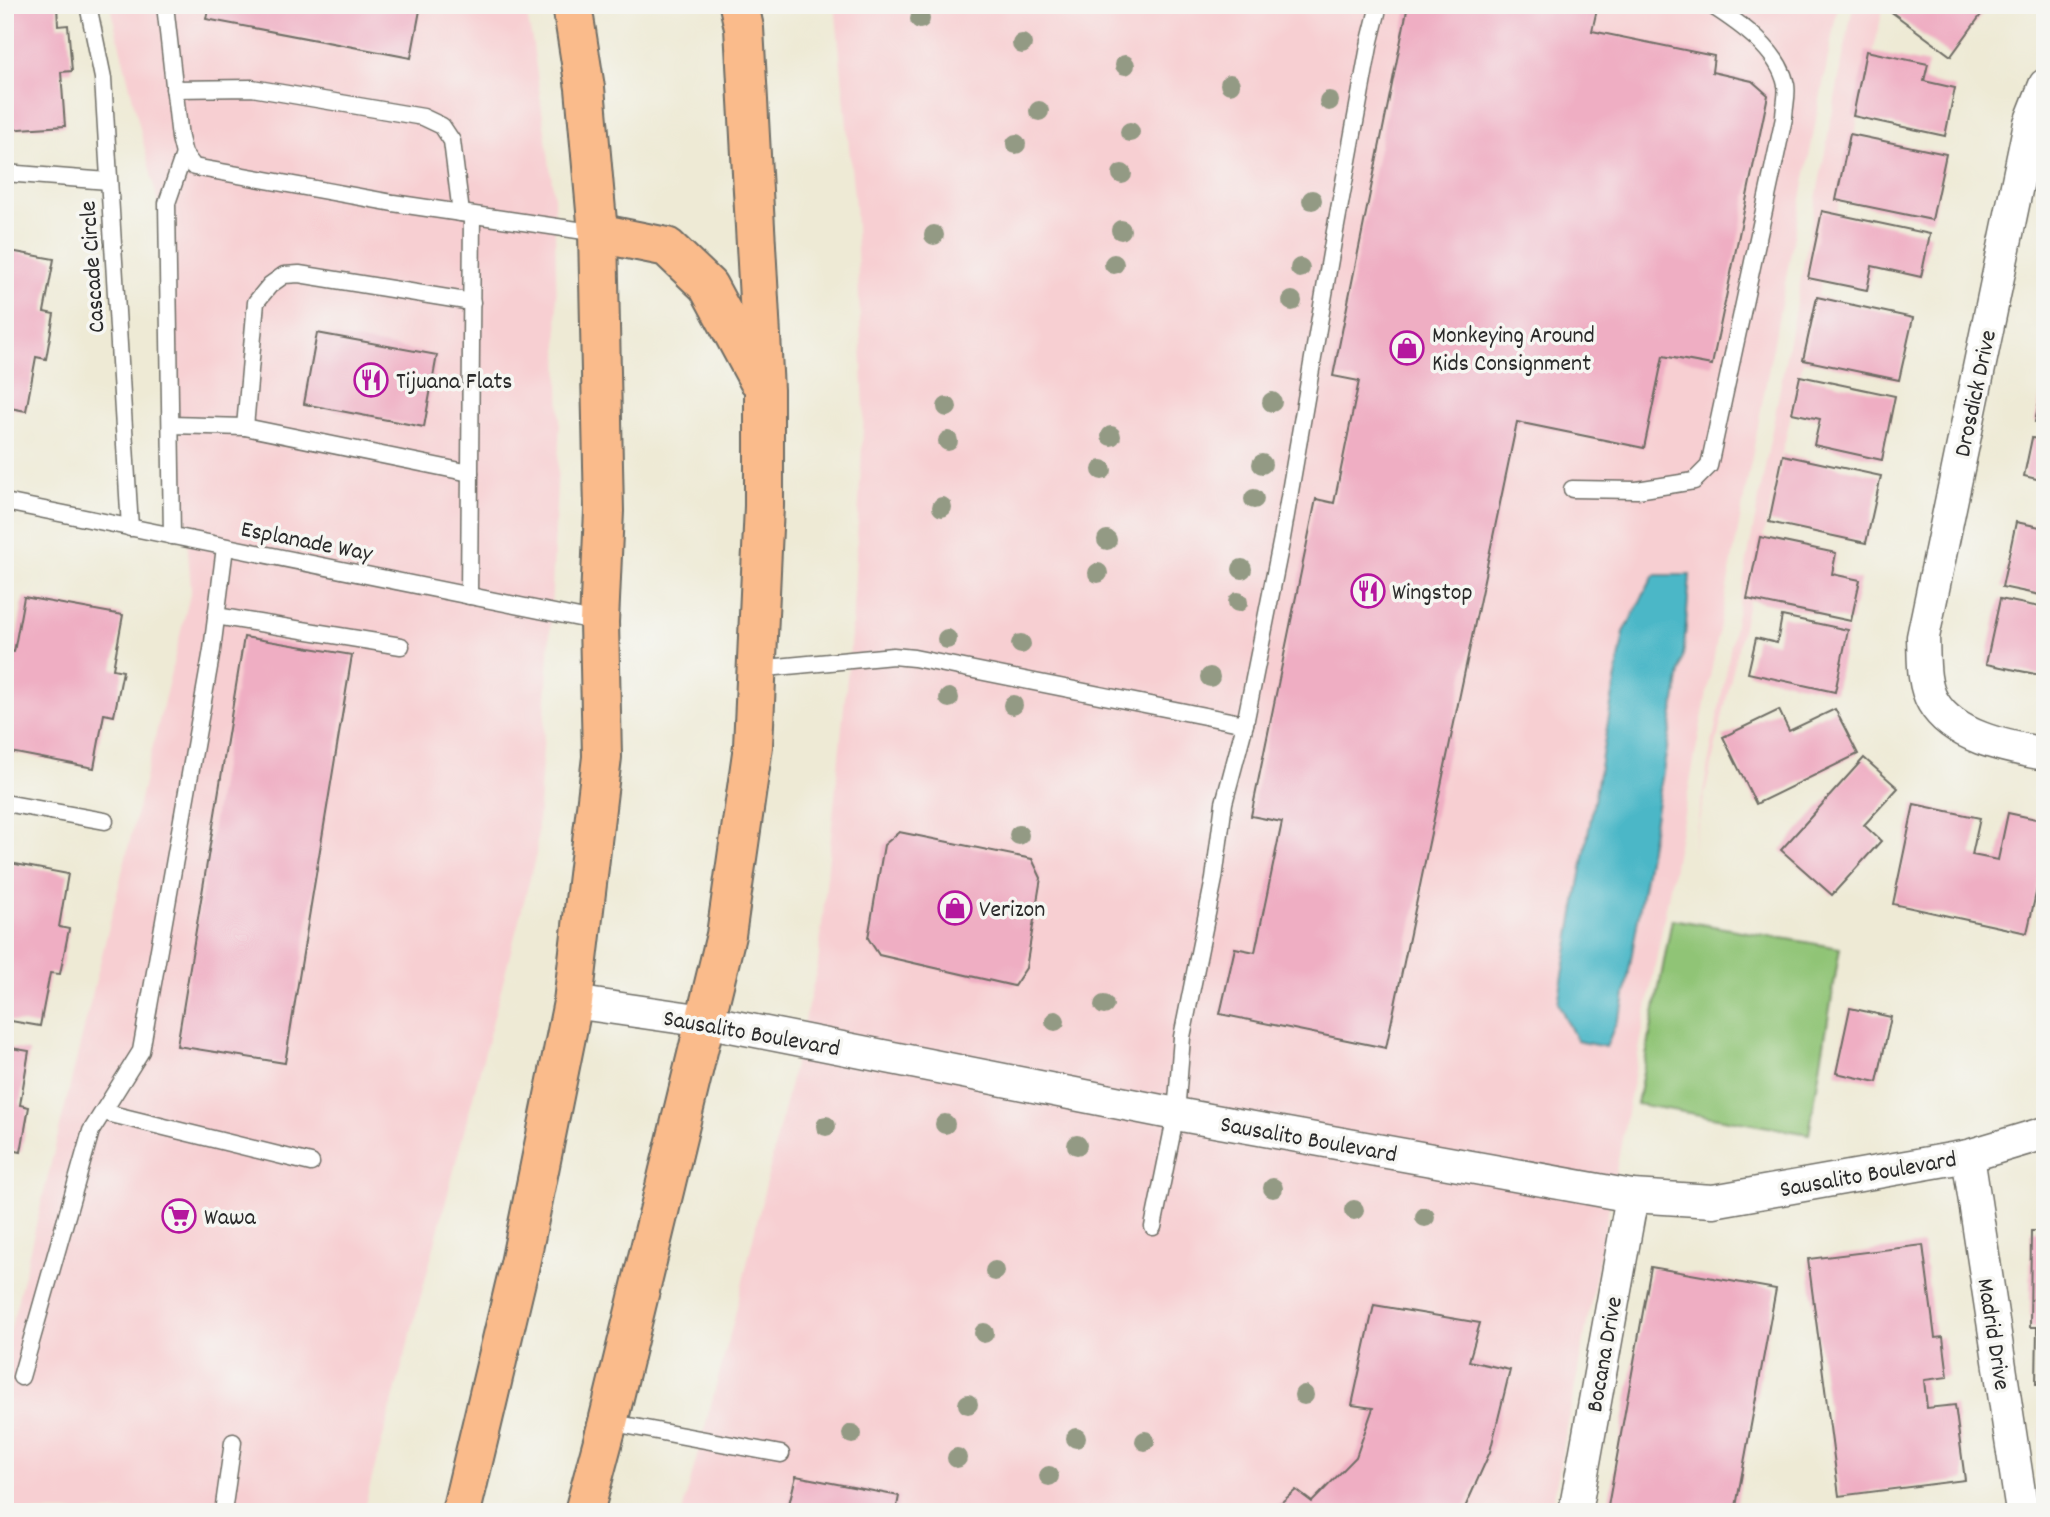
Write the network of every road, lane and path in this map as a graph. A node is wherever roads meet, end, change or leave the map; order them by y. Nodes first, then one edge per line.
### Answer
1 (88, 5) edge
2 (165, 5) edge
3 (572, 5) edge
4 (1379, 5) edge
5 (1711, 5) edge
6 (745, 13) edge
7 (2045, 85) edge
8 (174, 89) junction
9 (184, 154) junction
10 (5, 173) edge
11 (108, 181) junction
12 (466, 214) junction
13 (598, 233) junction
14 (471, 302) junction
15 (764, 390) junction
16 (171, 425) junction
17 (244, 427) junction
18 (470, 473) junction
19 (1572, 489) dead end
20 (5, 502) edge
21 (131, 528) junction
22 (172, 536) junction
23 (225, 547) junction
24 (469, 596) junction
25 (216, 616) junction
26 (599, 622) junction
27 (401, 646) dead end
28 (756, 669) junction
29 (1245, 724) junction
30 (2045, 754) edge
31 (5, 803) edge
32 (105, 821) dead end
33 (573, 1002) junction
34 (705, 1021) junction
35 (103, 1112) junction
36 (1176, 1114) junction
37 (2045, 1133) edge
38 (1968, 1156) junction
39 (311, 1163) dead end
40 (1632, 1196) junction
41 (1153, 1227) dead end
42 (21, 1377) dead end
43 (608, 1422) junction
44 (233, 1442) dead end
45 (781, 1454) dead end
46 (223, 1512) edge
47 (461, 1512) edge
48 (584, 1512) edge
49 (1575, 1512) edge
50 (2022, 1512) edge

1 - 11 lane, Cascade Circle
2 - 8 lane
3 - 13 main road
4 - 29 lane
5 - 19 lane
6 - 15 main road
7 - 30 street, Drosdick Drive
8 - 9 lane
8 - 12 lane
9 - 12 lane
9 - 16 lane
10 - 11 lane
11 - 21 lane, Cascade Circle
12 - 13 lane
12 - 14 lane
13 - 15 main road
13 - 26 main road
14 - 17 lane
14 - 18 lane
15 - 28 main road
16 - 17 lane
16 - 22 lane
17 - 18 lane
18 - 24 lane
20 - 21 lane, Esplanade Way
21 - 22 lane, Esplanade Way
22 - 23 lane, Esplanade Way
23 - 24 lane, Esplanade Way
23 - 25 lane
24 - 26 lane, Esplanade Way
25 - 27 lane
25 - 35 lane
26 - 33 main road
28 - 29 lane
28 - 34 main road
29 - 36 lane
31 - 32 lane
33 - 34 street, Sausalito Boulevard
33 - 47 main road
34 - 36 street, Sausalito Boulevard
34 - 43 main road
35 - 39 lane
35 - 42 lane
36 - 40 street, Sausalito Boulevard
36 - 41 lane
37 - 38 street, Sausalito Boulevard
38 - 40 street, Sausalito Boulevard
38 - 50 street, Madrid Drive
40 - 49 street, Bocana Drive
43 - 45 lane
43 - 48 main road
44 - 46 lane

